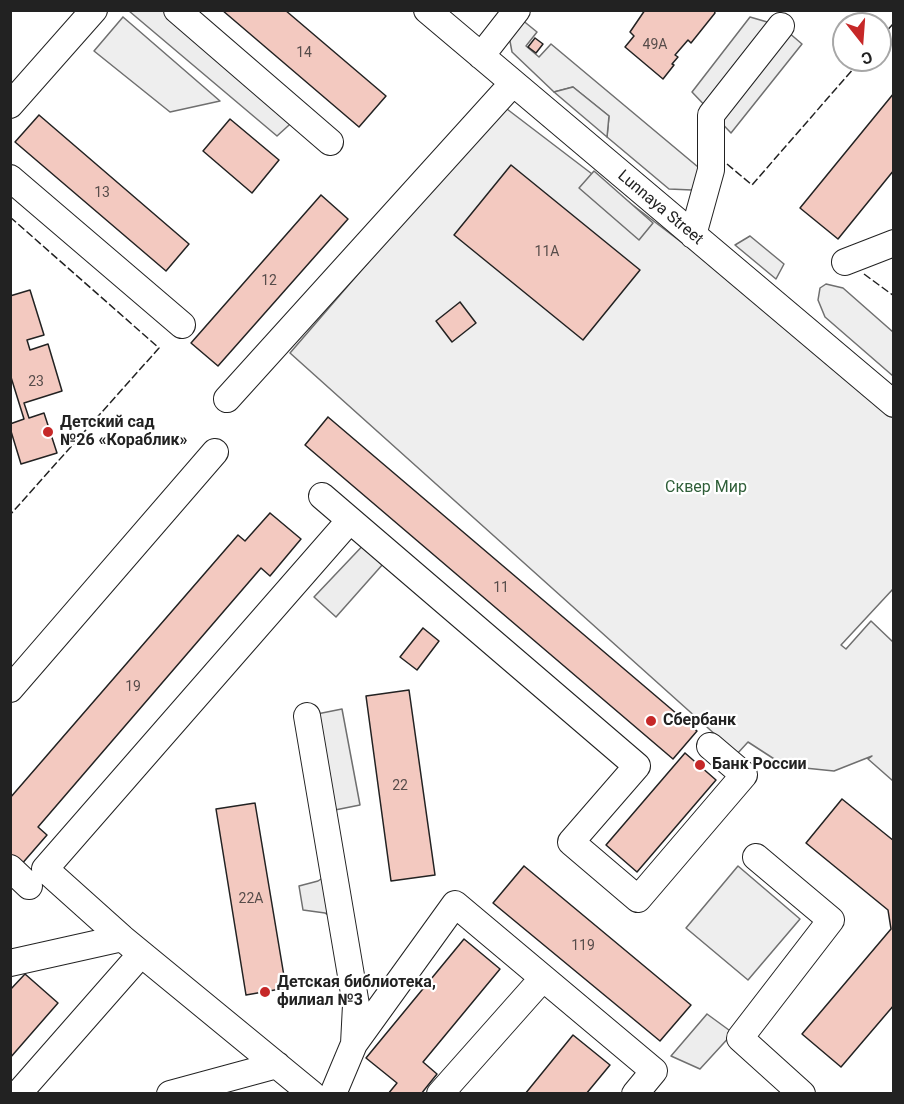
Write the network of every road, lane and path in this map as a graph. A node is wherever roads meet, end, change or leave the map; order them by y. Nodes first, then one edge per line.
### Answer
1 (94, 10) edge
2 (177, 10) edge
3 (428, 10) edge
4 (518, 10) edge
5 (781, 26) dead end
6 (481, 56) junction
7 (513, 83) junction
8 (10, 105) edge
9 (330, 142) dead end
10 (10, 178) edge
11 (693, 235) junction
12 (894, 243) edge
13 (845, 262) dead end
14 (182, 325) dead end
15 (227, 399) dead end
16 (894, 404) edge
17 (215, 452) dead end
18 (322, 496) dead end
19 (350, 520) junction
20 (10, 689) edge
21 (307, 716) dead end
22 (710, 746) dead end
23 (756, 857) dead end
24 (10, 868) edge
25 (29, 886) dead end
26 (132, 946) junction
27 (10, 963) edge
28 (543, 978) junction
29 (354, 1044) junction
30 (277, 1065) junction
31 (18, 1094) edge
32 (170, 1094) edge
33 (312, 1094) edge
34 (333, 1094) edge
35 (440, 1094) edge
36 (635, 1094) edge
37 (801, 1094) edge

1 - 8 street
2 - 9 street
3 - 6 street, Lunnaya Street
4 - 6 street
5 - 11 street
6 - 7 street, Lunnaya Street
7 - 11 street, Lunnaya Street
7 - 15 street
10 - 14 street
11 - 16 street, Lunnaya Street
12 - 13 street
17 - 20 street
18 - 19 street
19 - 22 street
19 - 26 street
21 - 29 street
23 - 37 street
24 - 25 street
26 - 27 street
26 - 30 street
26 - 31 street
28 - 29 street
28 - 35 street
28 - 36 street
29 - 34 street
30 - 32 street
30 - 33 street

